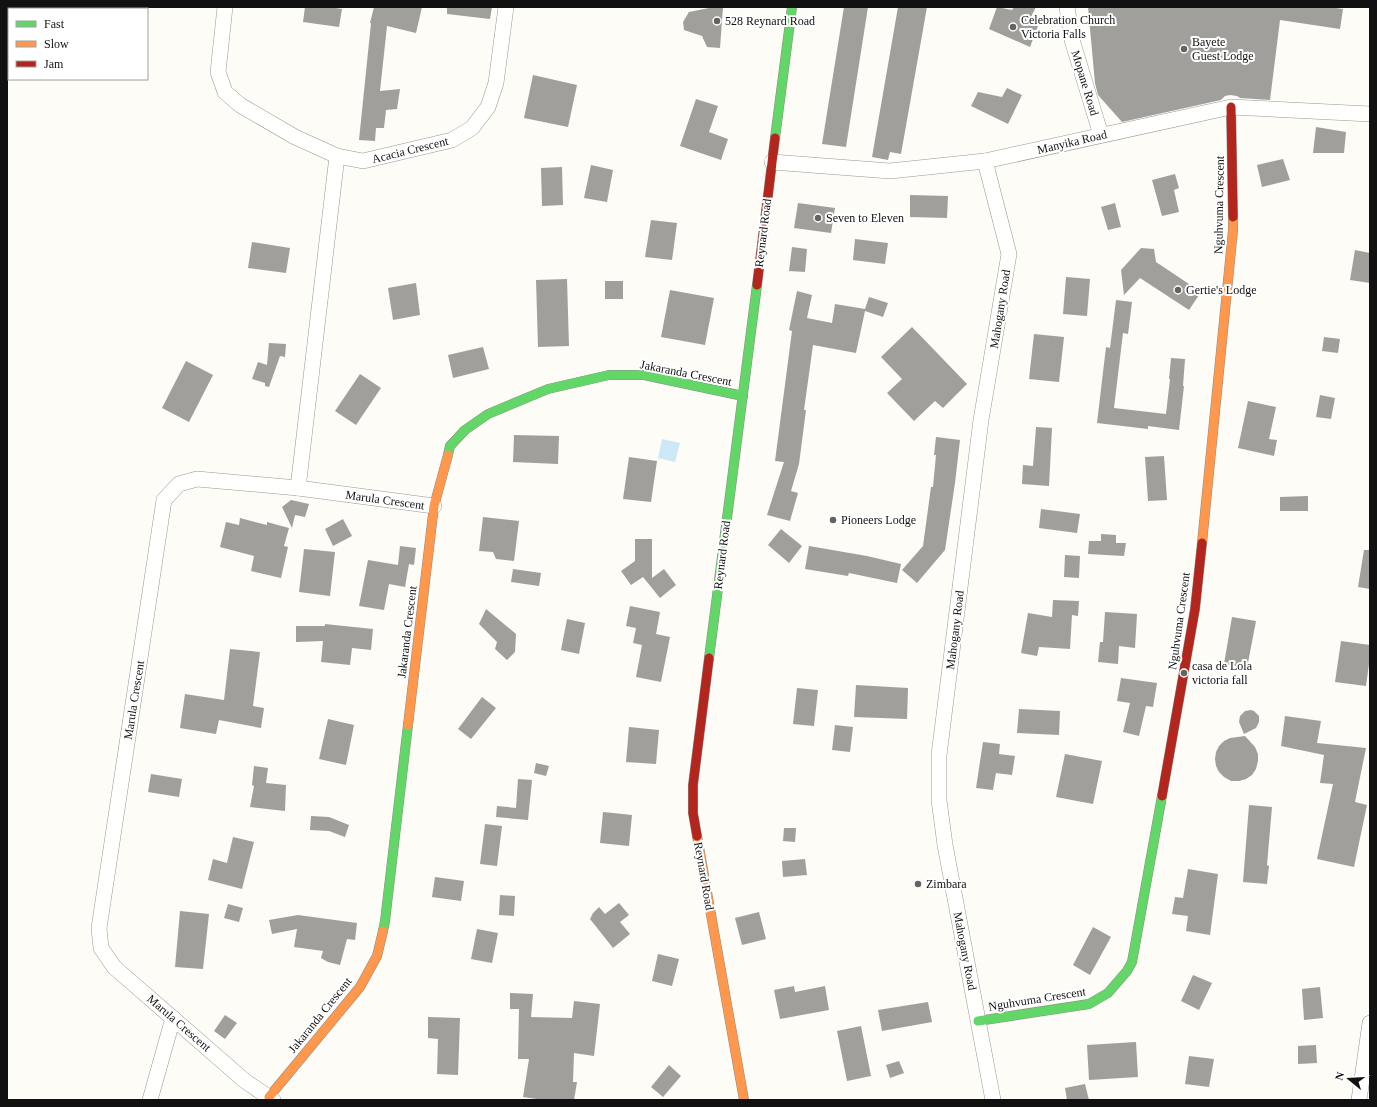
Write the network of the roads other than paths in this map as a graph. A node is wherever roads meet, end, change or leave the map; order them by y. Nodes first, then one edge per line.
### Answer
1 (224, 7) edge
2 (506, 7) edge
3 (792, 7) edge
4 (1067, 7) edge
5 (1231, 107) junction
6 (1370, 114) edge
7 (1101, 135) junction
8 (336, 156) junction
9 (986, 161) junction
10 (772, 162) junction
11 (742, 396) junction
12 (298, 488) junction
13 (434, 506) junction
14 (173, 1018) junction
15 (978, 1021) junction
16 (1370, 1023) edge
17 (1367, 1061) edge
18 (271, 1098) edge
19 (150, 1100) edge
20 (744, 1100) edge
21 (993, 1100) edge
22 (1359, 1100) edge

1 - 8 street, Acacia Crescent
2 - 8 street, Acacia Crescent
3 - 10 street, Reynard Road
4 - 7 street, Mopane Road
5 - 6 street, Manyika Road
5 - 7 street, Manyika Road
5 - 15 street, Nguhvuma Crescent
7 - 9 street, Manyika Road
8 - 12 street
9 - 10 street, Manyika Road
9 - 15 street, Mahogany Road
10 - 11 street, Reynard Road
11 - 13 street, Jakaranda Crescent
11 - 20 street, Reynard Road
12 - 13 street, Marula Crescent
12 - 14 street, Marula Crescent
13 - 18 street, Jakaranda Crescent
14 - 18 street, Marula Crescent
14 - 19 street
15 - 21 street, Mahogany Road
16 - 17 street
17 - 22 street

